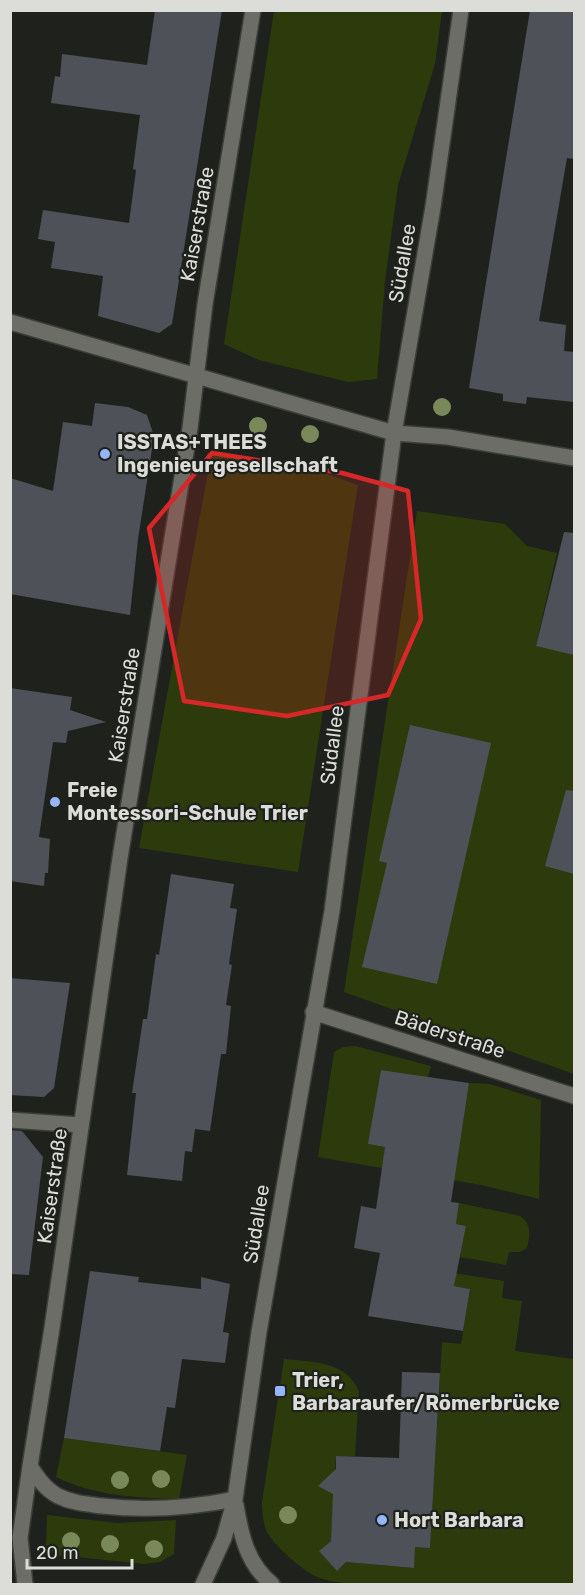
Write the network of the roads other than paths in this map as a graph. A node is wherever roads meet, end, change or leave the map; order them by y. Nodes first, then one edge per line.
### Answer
1 (253, 10) edge
2 (461, 10) edge
3 (10, 322) edge
4 (196, 376) junction
5 (394, 433) junction
6 (574, 458) edge
7 (314, 1012) junction
8 (574, 1096) edge
9 (10, 1120) edge
10 (81, 1125) junction
11 (30, 1466) junction
12 (235, 1499) junction
13 (25, 1584) edge
14 (203, 1584) edge
15 (272, 1584) edge

1 - 4 main road, Kaiserstraße
2 - 5 main road, Südallee
3 - 4 main road
4 - 5 main road
4 - 10 main road, Kaiserstraße
5 - 6 main road
5 - 7 main road, Südallee
7 - 8 main road, Bäderstraße
7 - 12 main road, Südallee
9 - 10 main road
10 - 11 main road, Kaiserstraße
11 - 12 main road
11 - 13 main road, Kaiserstraße
12 - 14 main road, Südallee
12 - 15 main road

